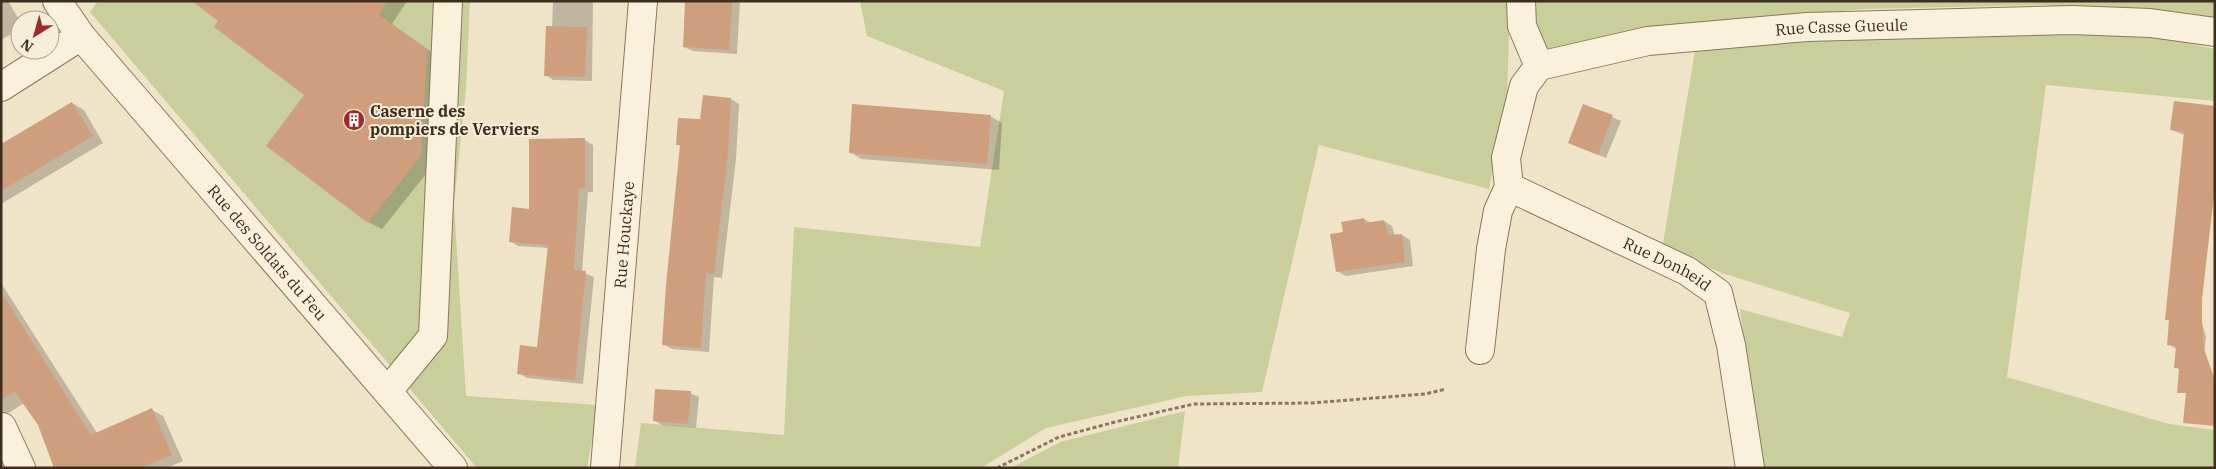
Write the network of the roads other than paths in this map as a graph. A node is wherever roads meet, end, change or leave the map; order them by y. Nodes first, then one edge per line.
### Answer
1 (57, 1) edge
2 (448, 1) edge
3 (643, 1) edge
4 (1521, 1) edge
5 (2215, 32) edge
6 (81, 36) junction
7 (1539, 66) junction
8 (1, 87) edge
9 (1509, 187) junction
10 (1480, 350) dead end
11 (388, 391) junction
12 (2, 427) edge
13 (21, 468) edge
14 (453, 468) edge
15 (605, 468) edge
16 (1750, 468) edge

1 - 6 street, Rue des Soldats du Feu
2 - 11 street
3 - 15 street, Rue Houckaye
4 - 7 street
5 - 7 street, Rue Casse Gueule
6 - 8 street
6 - 11 street, Rue des Soldats du Feu
7 - 9 street
9 - 10 street
9 - 16 street, Rue Donheid
11 - 14 street, Rue des Soldats du Feu
12 - 13 street

